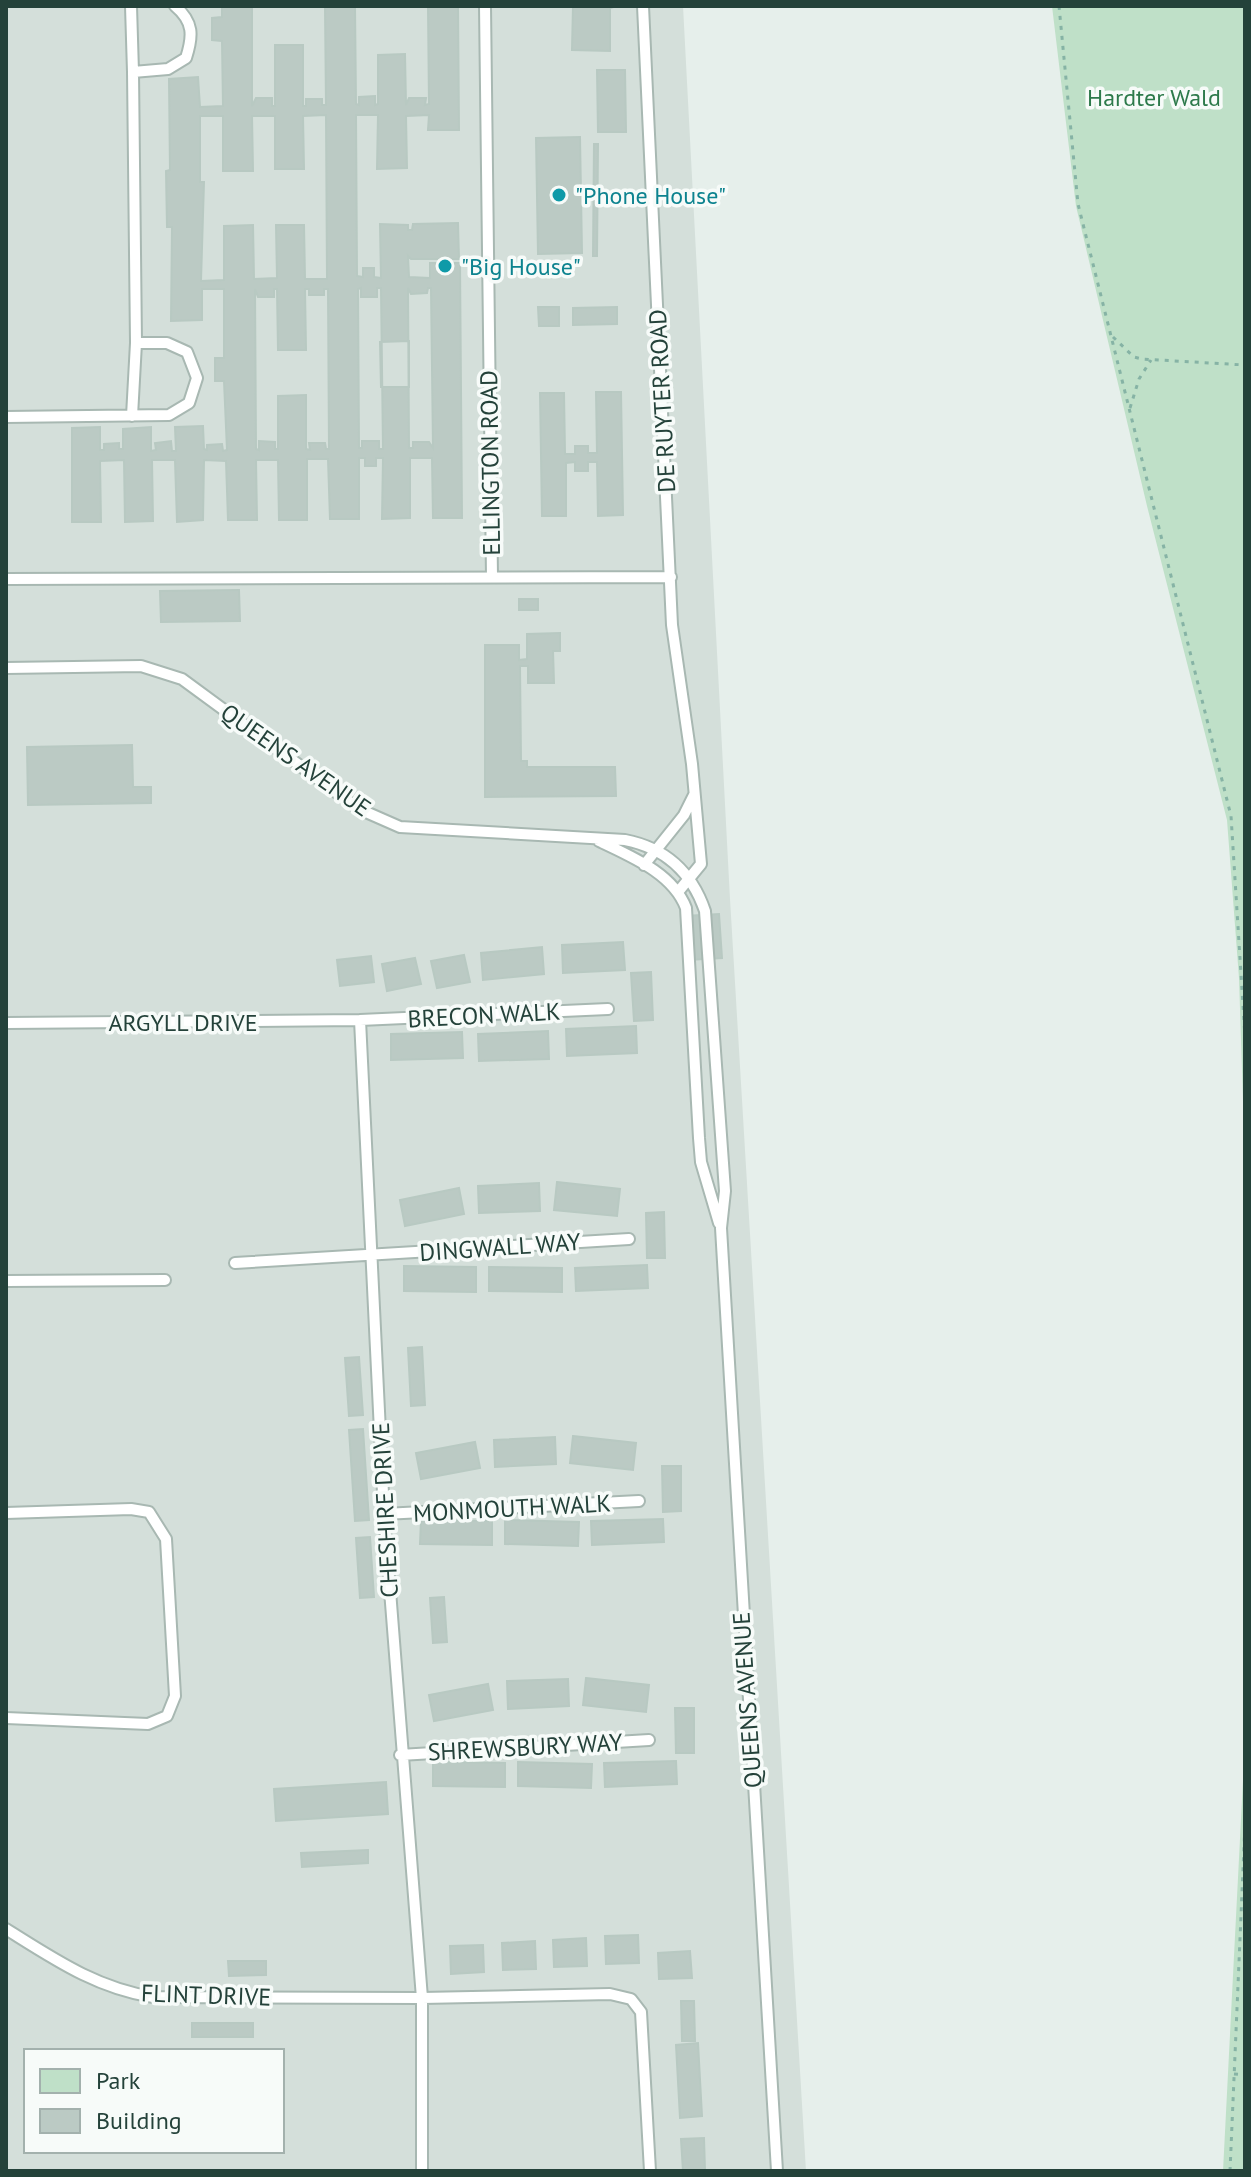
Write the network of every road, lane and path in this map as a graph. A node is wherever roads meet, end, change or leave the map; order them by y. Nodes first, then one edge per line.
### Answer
1 (131, 6) edge
2 (175, 6) edge
3 (485, 6) edge
4 (643, 6) edge
5 (1059, 6) edge
6 (133, 72) junction
7 (1113, 337) junction
8 (136, 343) junction
9 (1151, 360) junction
10 (1245, 365) edge
11 (1130, 409) junction
12 (132, 416) junction
13 (6, 417) edge
14 (492, 577) junction
15 (671, 577) junction
16 (6, 579) edge
17 (6, 668) edge
18 (694, 795) junction
19 (593, 838) junction
20 (656, 851) junction
21 (644, 865) junction
22 (691, 879) junction
23 (678, 892) junction
24 (608, 1009) dead end
25 (360, 1020) junction
26 (6, 1023) edge
27 (1245, 1037) edge
28 (721, 1228) junction
29 (629, 1239) dead end
30 (371, 1255) junction
31 (235, 1263) dead end
32 (165, 1280) dead end
33 (6, 1281) edge
34 (639, 1501) dead end
35 (6, 1513) edge
36 (384, 1514) junction
37 (6, 1718) edge
38 (649, 1740) dead end
39 (400, 1755) junction
40 (1245, 1823) edge
41 (6, 1929) edge
42 (422, 1998) junction
43 (1234, 2074) junction
44 (1245, 2075) edge
45 (422, 2171) edge
46 (650, 2171) edge
47 (777, 2171) edge
48 (1230, 2171) edge

1 - 6 lane
2 - 6 lane
3 - 14 lane, ELLINGTON ROAD
4 - 15 lane, DE RUYTER ROAD
5 - 7 path
6 - 8 lane
7 - 9 path
7 - 11 path
8 - 12 lane
8 - 12 lane
9 - 10 path
9 - 11 path
11 - 27 path
12 - 13 lane
14 - 15 lane
14 - 16 lane, ELLINGTON ROAD
15 - 18 lane, DE RUYTER ROAD
17 - 19 lane, QUEENS AVENUE
18 - 20 lane
18 - 22 lane, DE RUYTER ROAD
19 - 20 lane, QUEENS AVENUE
19 - 21 lane, QUEENS AVENUE
20 - 21 lane
20 - 22 lane, QUEENS AVENUE
21 - 23 lane, QUEENS AVENUE
22 - 23 lane
22 - 28 lane, QUEENS AVENUE
23 - 28 lane, QUEENS AVENUE
24 - 25 lane, BRECON WALK
25 - 26 lane, ARGYLL DRIVE
25 - 30 lane, CHESHIRE DRIVE
28 - 47 lane, QUEENS AVENUE
29 - 30 lane, DINGWALL WAY
30 - 31 lane, DINGWALL WAY
30 - 36 lane, CHESHIRE DRIVE
32 - 33 lane
34 - 36 lane, MONMOUTH WALK
35 - 37 lane
36 - 39 lane, CHESHIRE DRIVE
38 - 39 lane, SHREWSBURY WAY
39 - 42 lane, CHESHIRE DRIVE
40 - 43 path
41 - 42 lane, FLINT DRIVE
42 - 45 lane, CHESHIRE DRIVE
42 - 46 lane, FLINT DRIVE
43 - 44 path
43 - 48 path

